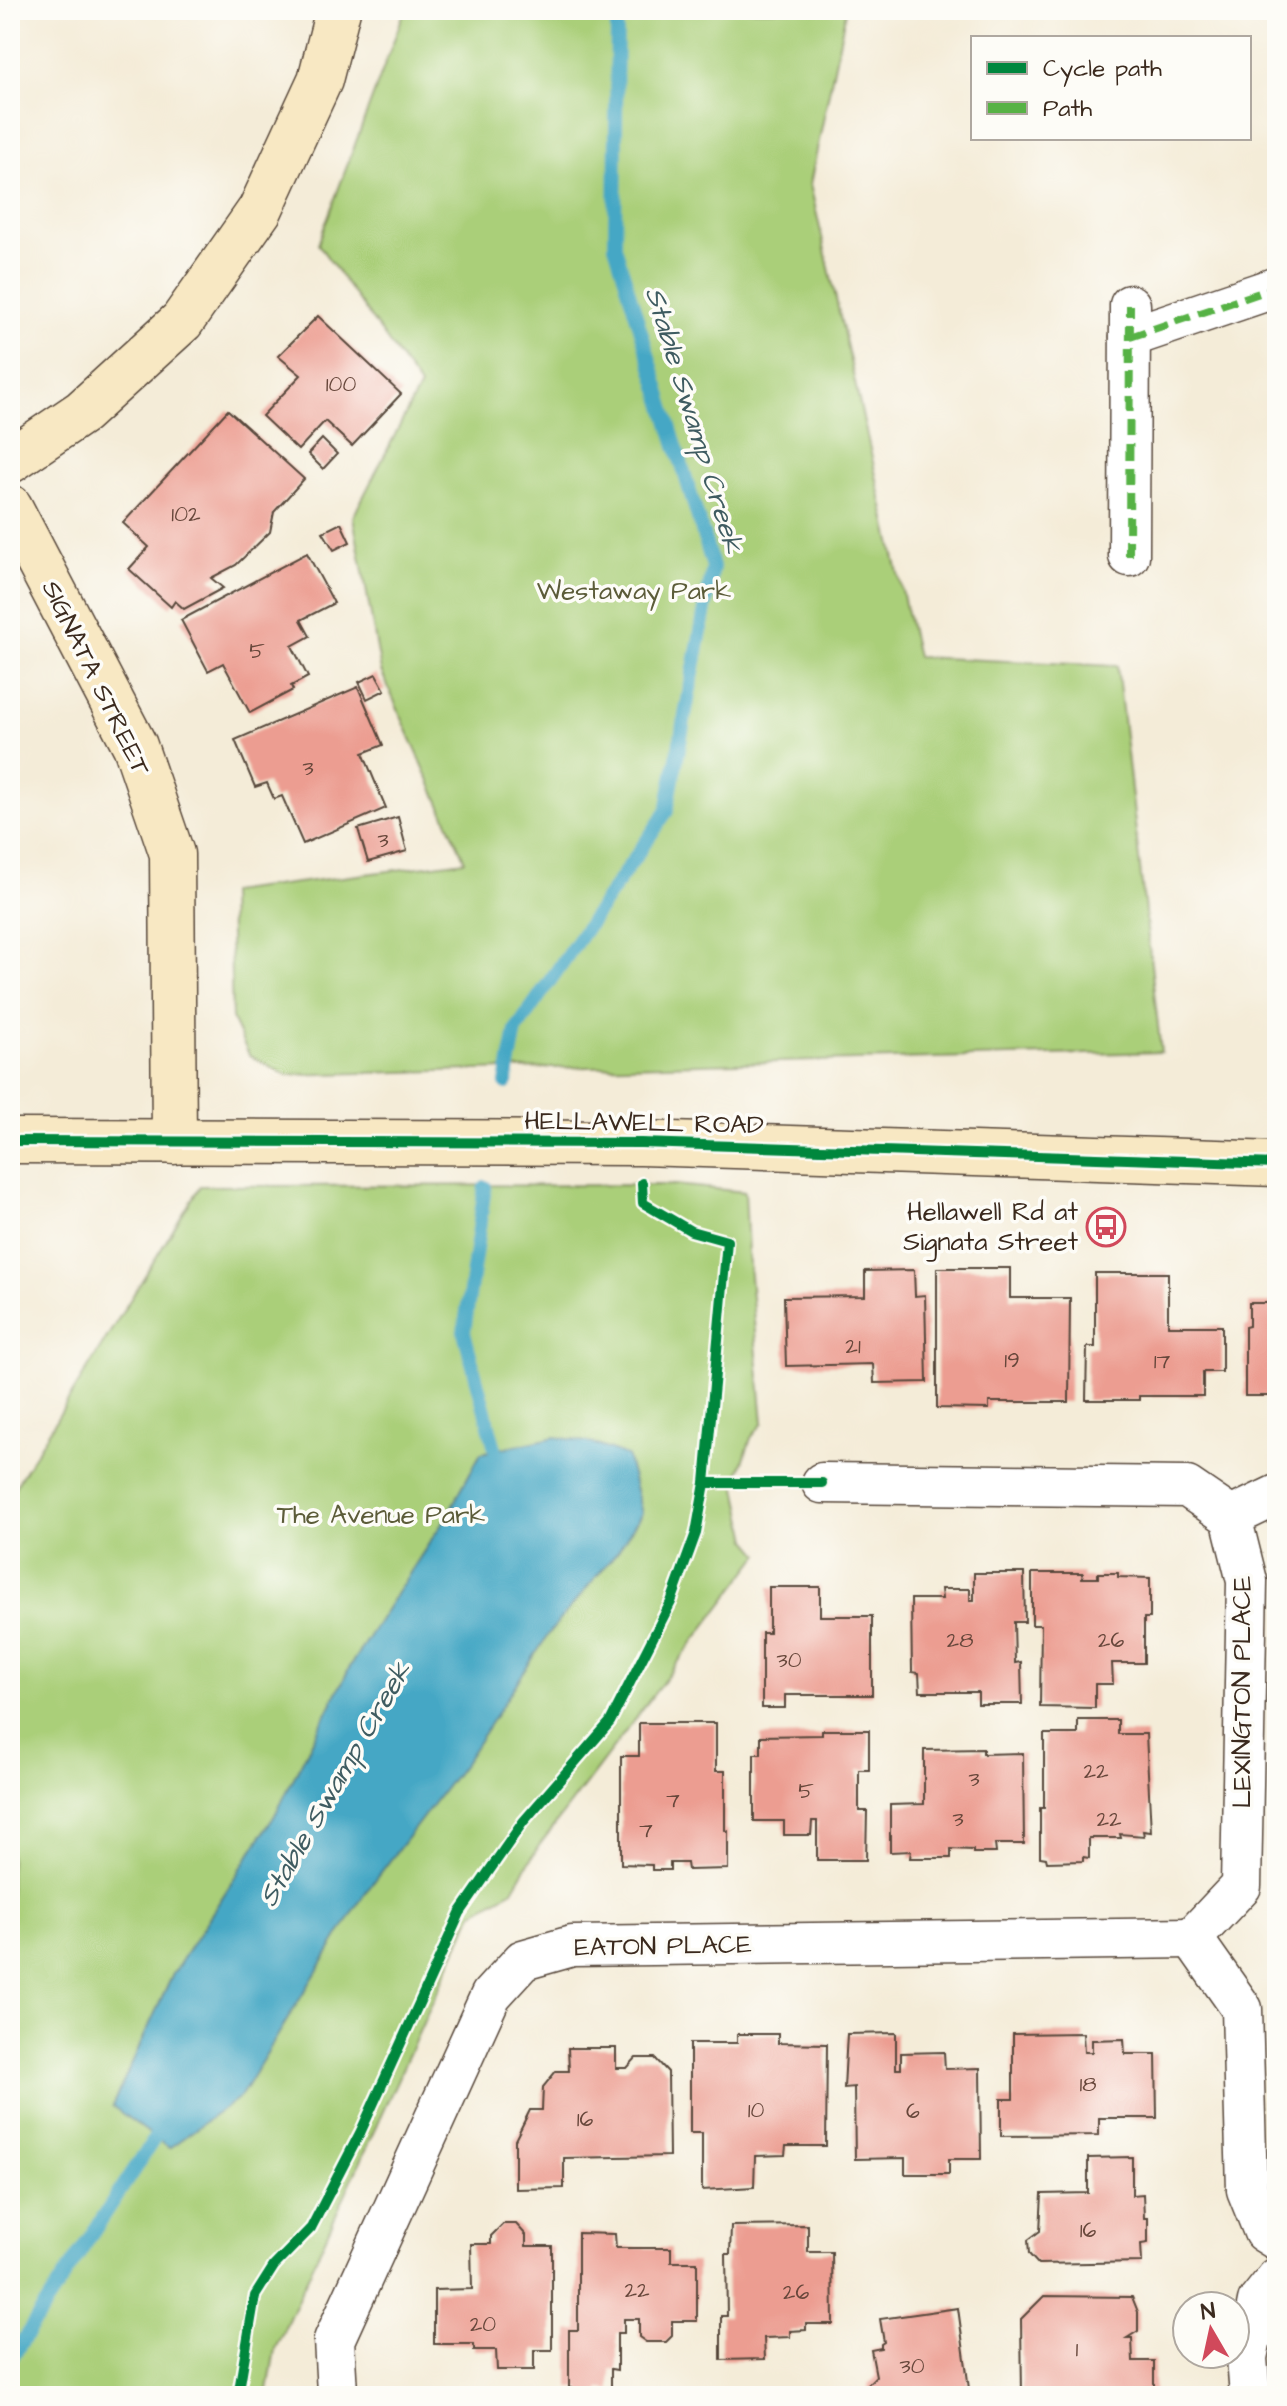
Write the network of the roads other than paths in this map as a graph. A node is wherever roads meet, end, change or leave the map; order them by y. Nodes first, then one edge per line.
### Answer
1 (338, 10) edge
2 (1277, 287) edge
3 (10, 461) edge
4 (10, 507) edge
5 (1129, 556) dead end
6 (10, 1141) edge
7 (174, 1142) junction
8 (1277, 1164) edge
9 (822, 1483) dead end
10 (1277, 1495) edge
11 (1231, 1517) junction
12 (1192, 1938) junction
13 (1277, 2240) edge
14 (1277, 2278) edge
15 (339, 2396) edge
16 (1250, 2396) edge

1 - 3 street
2 - 5 street
4 - 7 street, SIGNATA STREET
6 - 7 street, HELLAWELL ROAD
7 - 8 street, HELLAWELL ROAD
9 - 11 street
10 - 11 street
11 - 12 street, LEXINGTON PLACE
12 - 13 street
12 - 15 street, EATON PLACE
14 - 16 street

